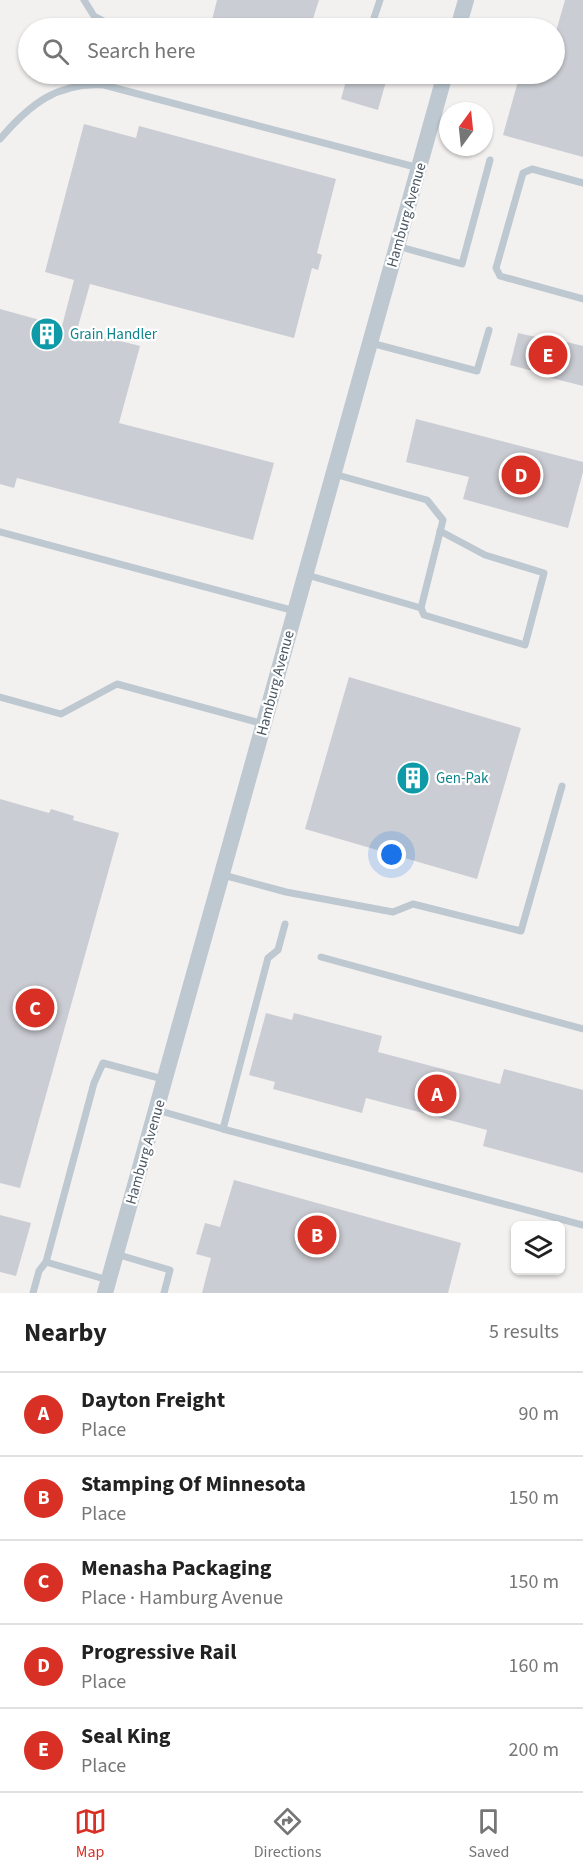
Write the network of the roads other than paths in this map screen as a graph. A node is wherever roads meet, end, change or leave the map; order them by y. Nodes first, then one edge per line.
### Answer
1 (84, 0) edge
2 (380, 0) edge
3 (466, 0) edge
4 (98, 18) edge
5 (374, 18) edge
6 (461, 18) edge
7 (442, 84) edge
8 (0, 139) edge
9 (490, 160) dead end
10 (419, 168) junction
11 (583, 183) edge
12 (397, 246) junction
13 (583, 299) edge
14 (489, 330) dead end
15 (370, 343) junction
16 (334, 474) junction
17 (440, 531) junction
18 (0, 532) edge
19 (306, 575) junction
20 (421, 608) junction
21 (295, 611) junction
22 (0, 697) edge
23 (264, 724) junction
24 (562, 786) dead end
25 (223, 876) junction
26 (285, 924) dead end
27 (321, 957) dead end
28 (583, 1029) edge
29 (165, 1080) junction
30 (157, 1110) junction
31 (224, 1129) junction
32 (583, 1225) edge
33 (116, 1254) junction
34 (46, 1262) junction
35 (107, 1287) edge
36 (33, 1293) edge
37 (164, 1293) edge

1 - 4 lane
2 - 5 lane
3 - 6 street
7 - 10 street, Hamburg Avenue
8 - 10 lane
9 - 12 lane
10 - 12 street, Hamburg Avenue
11 - 13 lane
12 - 15 street, Hamburg Avenue
14 - 15 lane
15 - 16 street, Hamburg Avenue
16 - 17 lane
16 - 19 street, Hamburg Avenue
17 - 20 lane
17 - 20 lane
18 - 21 lane
19 - 20 lane
19 - 21 street, Hamburg Avenue
21 - 23 street, Hamburg Avenue
22 - 23 lane
23 - 25 street, Hamburg Avenue
24 - 25 lane
25 - 29 street, Hamburg Avenue
26 - 31 lane
27 - 28 lane
29 - 30 street, Hamburg Avenue
29 - 34 lane
30 - 31 lane
30 - 33 street, Hamburg Avenue
31 - 32 lane
33 - 35 street, Hamburg Avenue
33 - 37 lane
34 - 35 lane
34 - 36 lane

